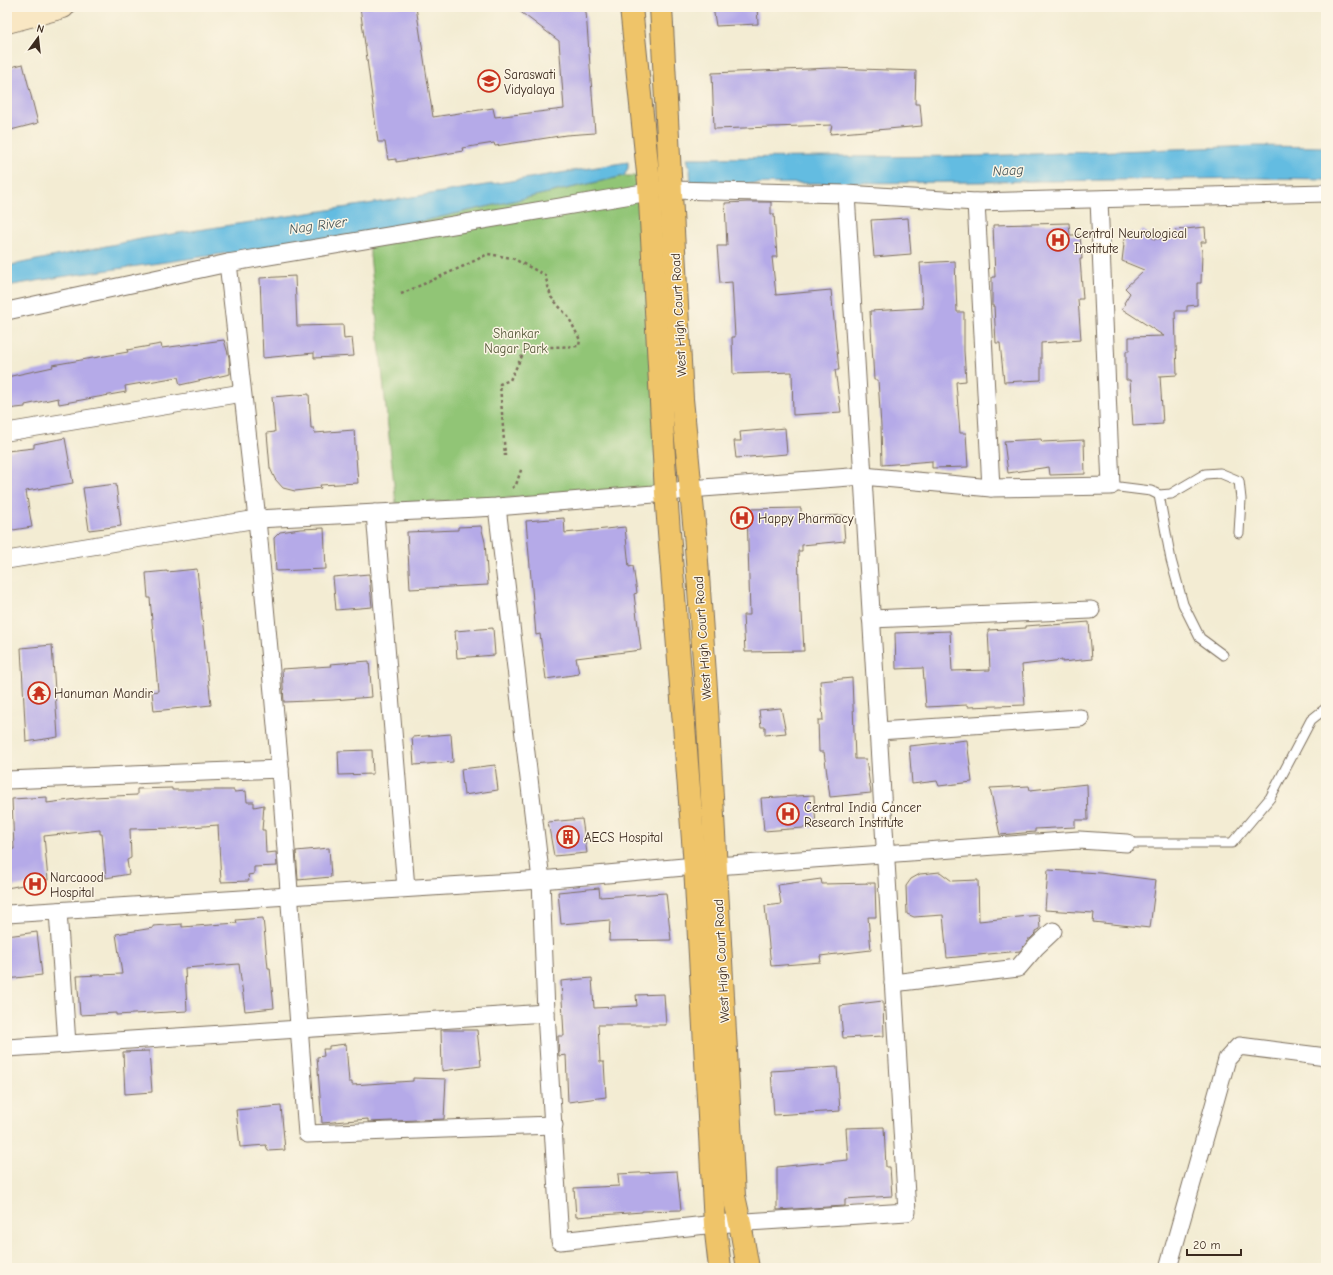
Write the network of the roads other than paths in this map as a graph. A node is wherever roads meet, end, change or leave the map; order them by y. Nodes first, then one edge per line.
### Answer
1 (63, 7) edge
2 (631, 7) edge
3 (661, 7) edge
4 (7, 22) edge
5 (671, 190) junction
6 (649, 192) junction
7 (1326, 193) edge
8 (846, 194) junction
9 (1099, 200) junction
10 (976, 202) junction
11 (228, 263) junction
12 (7, 311) edge
13 (242, 392) junction
14 (7, 432) edge
15 (863, 476) junction
16 (1111, 486) junction
17 (991, 488) junction
18 (690, 490) junction
19 (666, 493) junction
20 (1160, 495) junction
21 (497, 507) junction
22 (376, 513) junction
23 (257, 519) junction
24 (1239, 533) dead end
25 (7, 560) edge
26 (1091, 610) dead end
27 (871, 619) junction
28 (1223, 655) dead end
29 (1326, 708) edge
30 (1080, 718) dead end
31 (878, 731) junction
32 (280, 769) junction
33 (7, 780) edge
34 (1127, 843) joint
35 (886, 853) junction
36 (705, 866) junction
37 (541, 880) junction
38 (406, 888) junction
39 (289, 896) junction
40 (58, 911) junction
41 (7, 914) edge
42 (1053, 931) dead end
43 (893, 983) junction
44 (546, 1013) junction
45 (299, 1029) junction
46 (67, 1044) junction
47 (7, 1048) edge
48 (1326, 1057) edge
49 (554, 1125) junction
50 (740, 1223) junction
51 (715, 1224) junction
52 (720, 1268) edge
53 (748, 1268) edge
54 (1168, 1268) edge

1 - 4 main road
2 - 6 main road, West High Court Road
3 - 5 main road, West High Court Road
5 - 8 street
5 - 18 main road, West High Court Road
6 - 11 street
6 - 19 main road, West High Court Road
7 - 9 street
8 - 10 street
8 - 15 street
9 - 10 street
9 - 16 street
10 - 17 street
11 - 12 street
11 - 13 street
13 - 14 street
13 - 23 street
15 - 17 street
15 - 18 street
15 - 27 street
16 - 17 street
16 - 20 lane
18 - 19 street
18 - 36 main road, West High Court Road
19 - 21 street
19 - 36 main road, West High Court Road
20 - 24 lane
20 - 28 lane
21 - 22 street
21 - 37 street
22 - 23 street
22 - 38 street
23 - 25 street
23 - 32 street
26 - 27 street
27 - 31 street
29 - 34 lane
30 - 31 street
31 - 35 street
32 - 33 street
32 - 39 street
34 - 35 street
35 - 36 street
35 - 43 street
36 - 37 street
36 - 50 main road, West High Court Road
36 - 51 main road, West High Court Road
37 - 38 street
37 - 44 street
38 - 39 street
39 - 40 street
39 - 45 street
40 - 41 street
40 - 46 street
42 - 43 street
43 - 50 street
44 - 45 street
44 - 49 street
45 - 46 street
45 - 49 street
46 - 47 street
48 - 54 street
49 - 51 street
50 - 51 street
50 - 53 main road, West High Court Road
51 - 52 main road, West High Court Road

